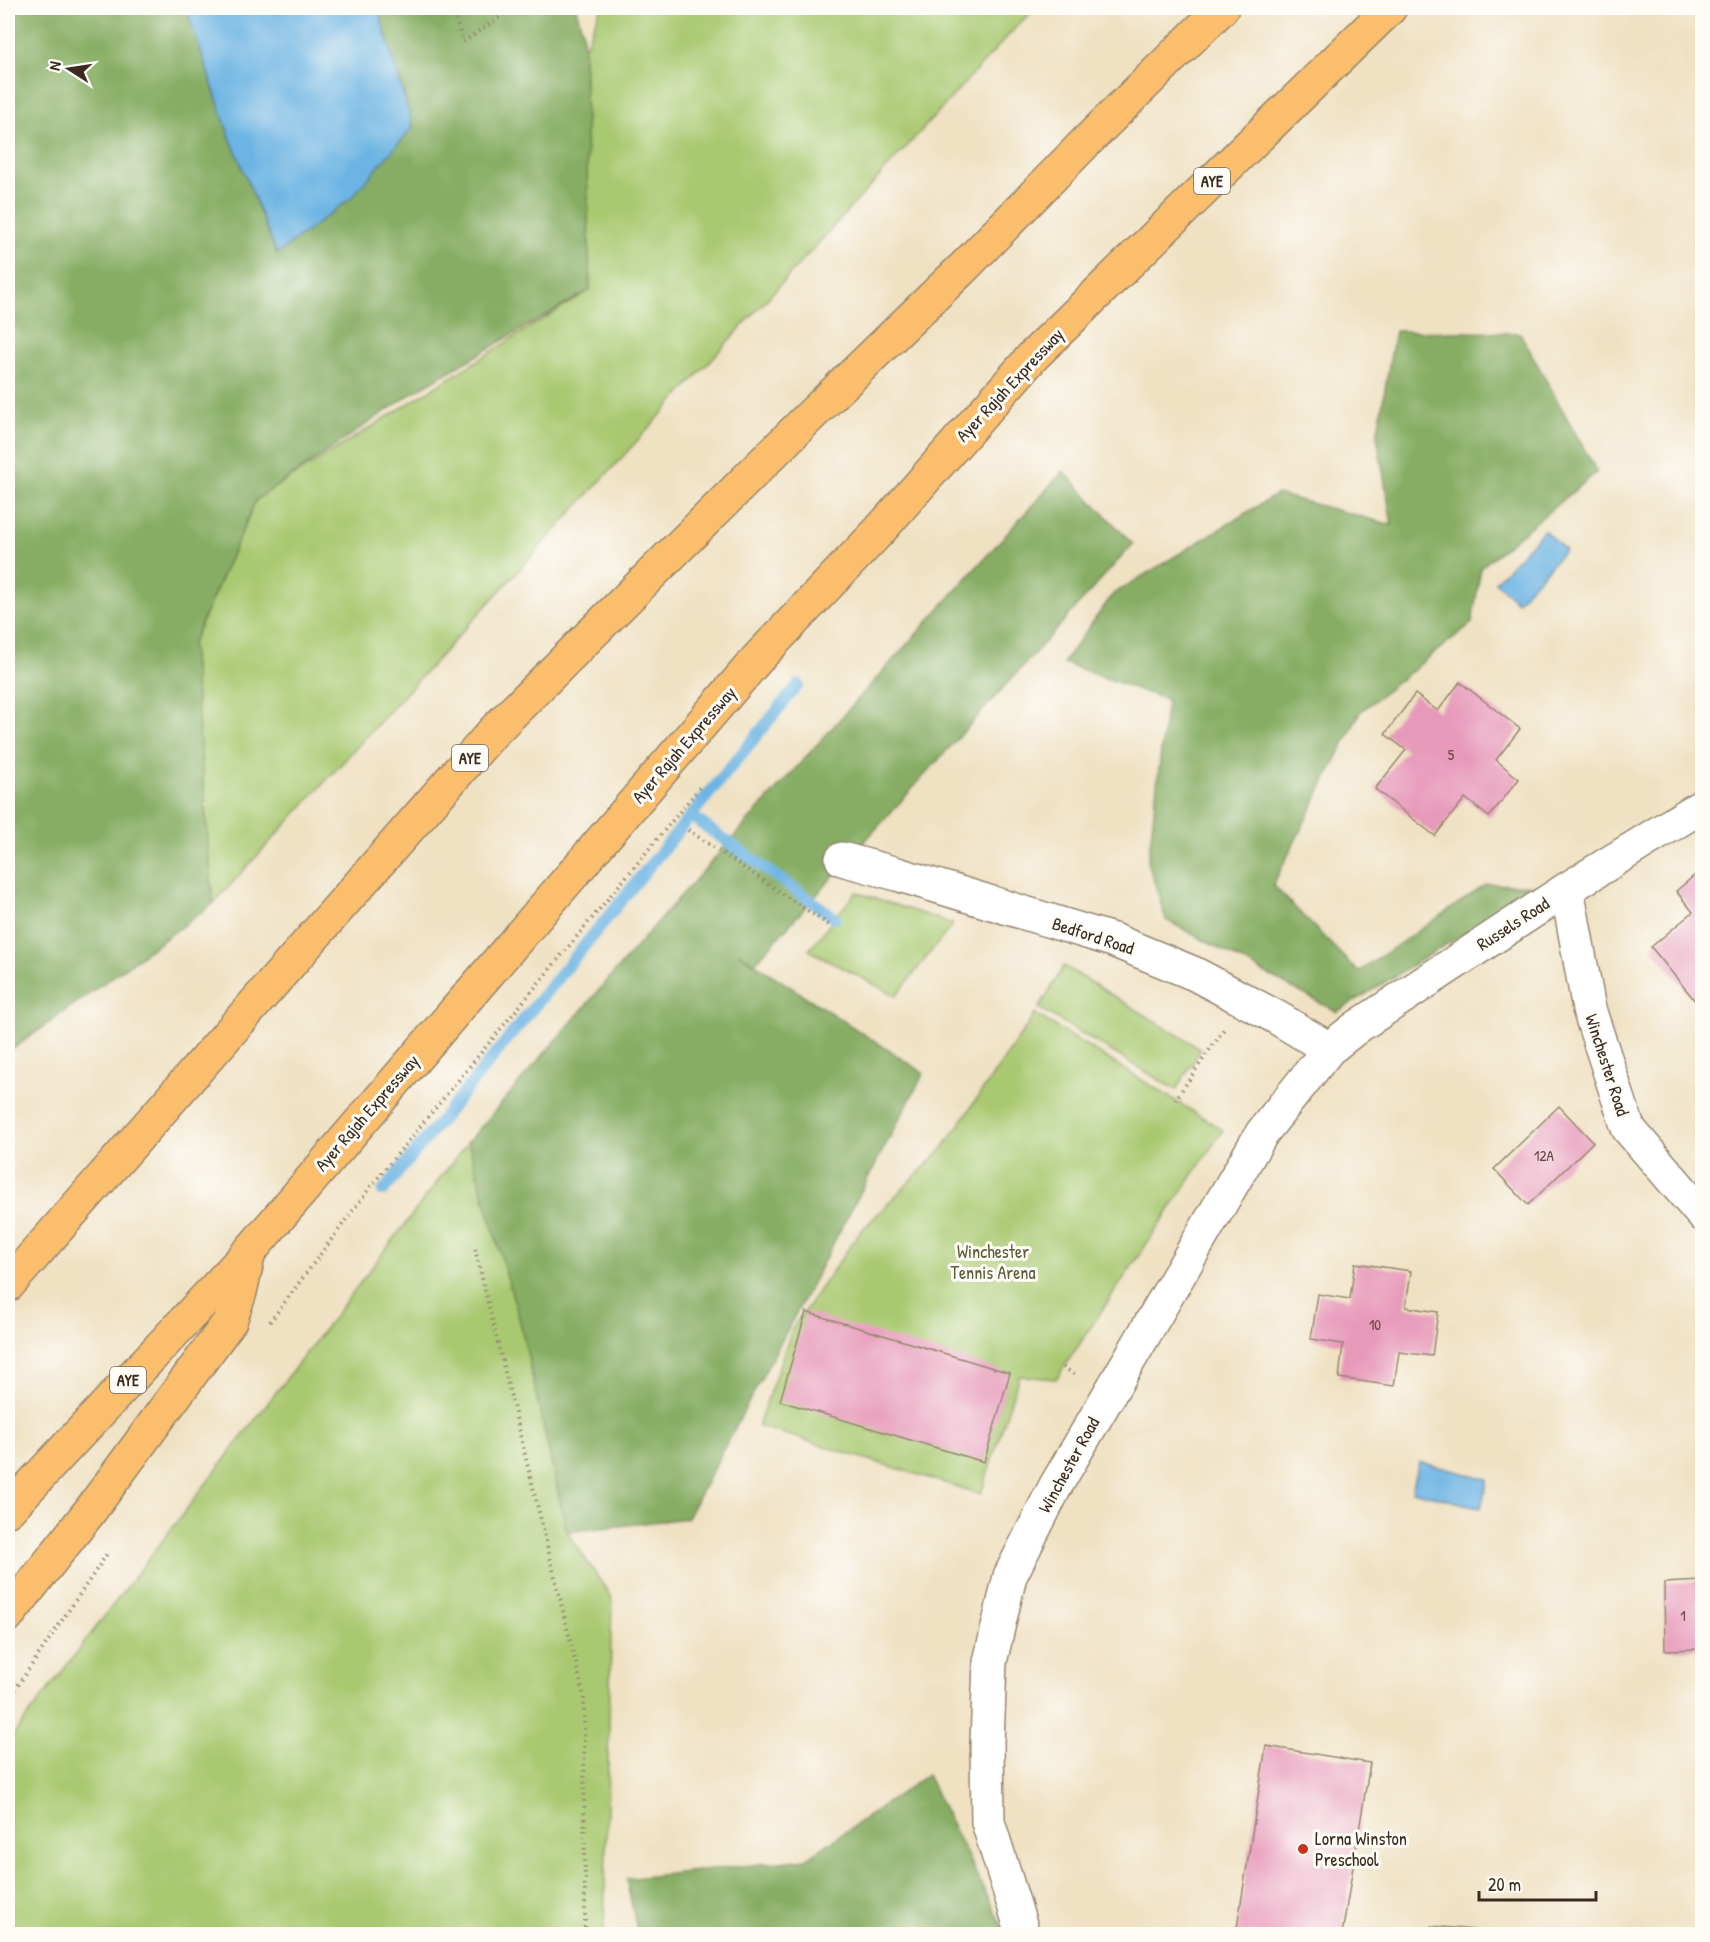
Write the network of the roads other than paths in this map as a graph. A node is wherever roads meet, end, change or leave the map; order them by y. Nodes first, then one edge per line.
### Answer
1 (1222, 8) edge
2 (1390, 8) edge
3 (1702, 806) edge
4 (842, 860) dead end
5 (1567, 889) junction
6 (1329, 1049) junction
7 (1702, 1214) edge
8 (249, 1252) junction
9 (8, 1285) edge
10 (8, 1510) edge
11 (8, 1615) edge
12 (1023, 1935) edge

1 - 9 highway, AYE
2 - 8 highway, Ayer Rajah Expressway / AYE
3 - 5 street, Russels Road
4 - 6 street, Bedford Road
5 - 6 street, Russels Road
5 - 7 street, Winchester Road
6 - 12 street, Winchester Road
8 - 10 highway, Ayer Rajah Expressway / AYE
8 - 11 highway

